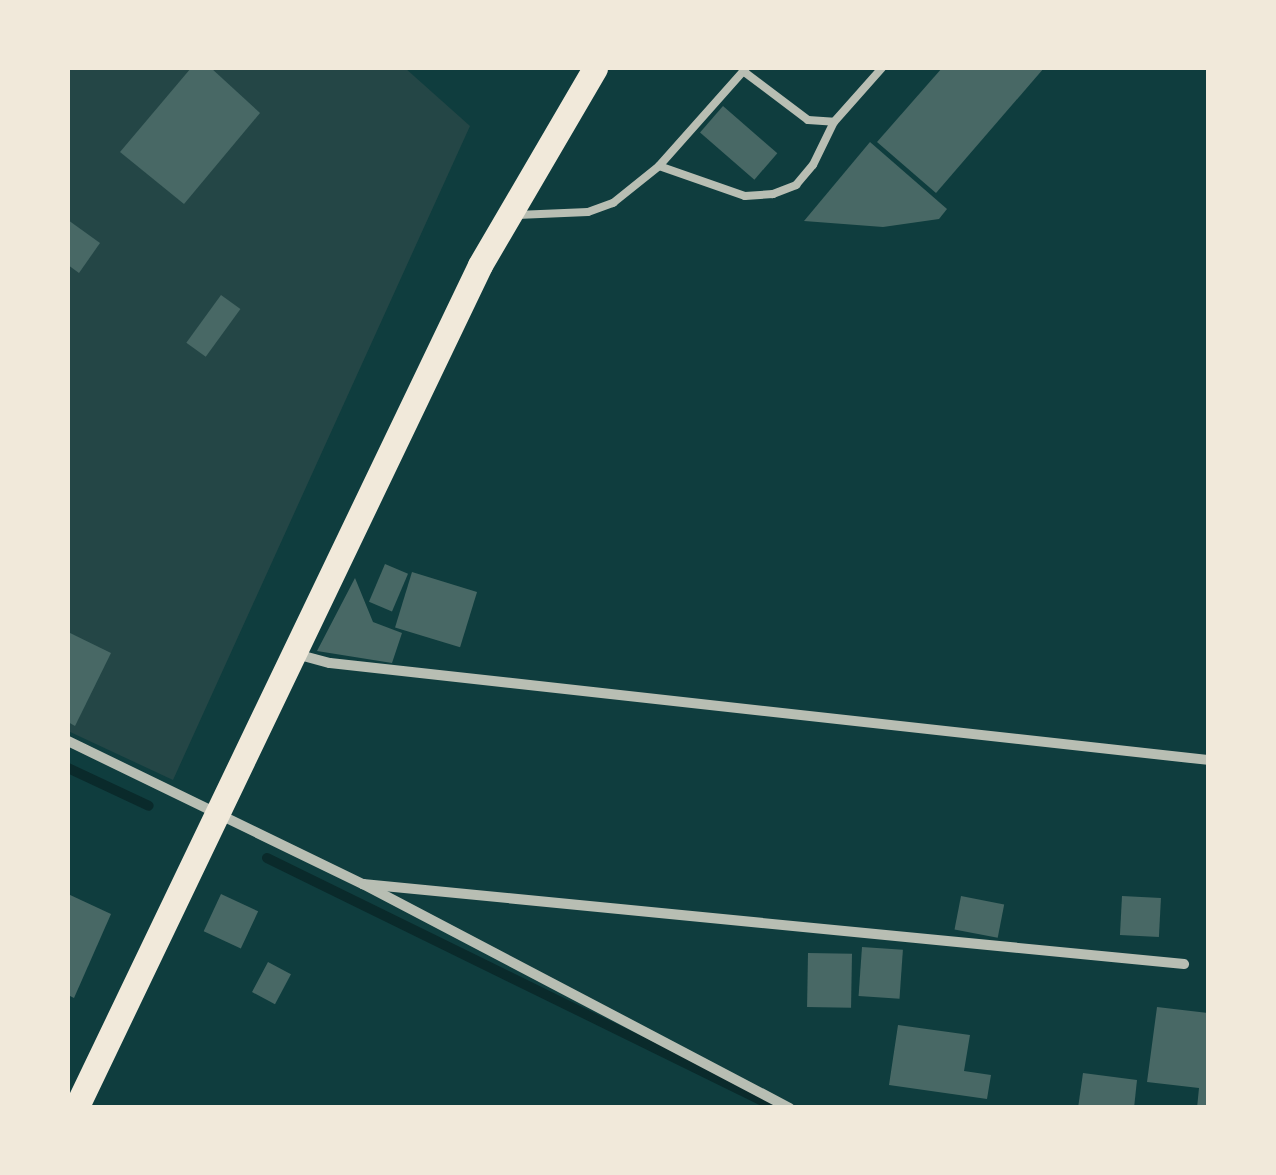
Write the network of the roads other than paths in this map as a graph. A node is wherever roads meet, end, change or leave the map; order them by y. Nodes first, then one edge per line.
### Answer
1 (595, 68) edge
2 (882, 68) edge
3 (744, 69) edge
4 (834, 122) junction
5 (659, 166) junction
6 (508, 215) junction
7 (295, 654) junction
8 (68, 740) edge
9 (1208, 760) edge
10 (220, 812) junction
11 (364, 884) junction
12 (1184, 964) dead end
13 (76, 1108) edge
14 (790, 1108) edge

1 - 6 main road
2 - 4 lane
3 - 4 lane
3 - 5 lane
4 - 5 lane
5 - 6 lane
6 - 7 main road
7 - 9 street
7 - 10 main road
8 - 10 street
10 - 11 street
10 - 13 main road
11 - 12 street
11 - 14 street

